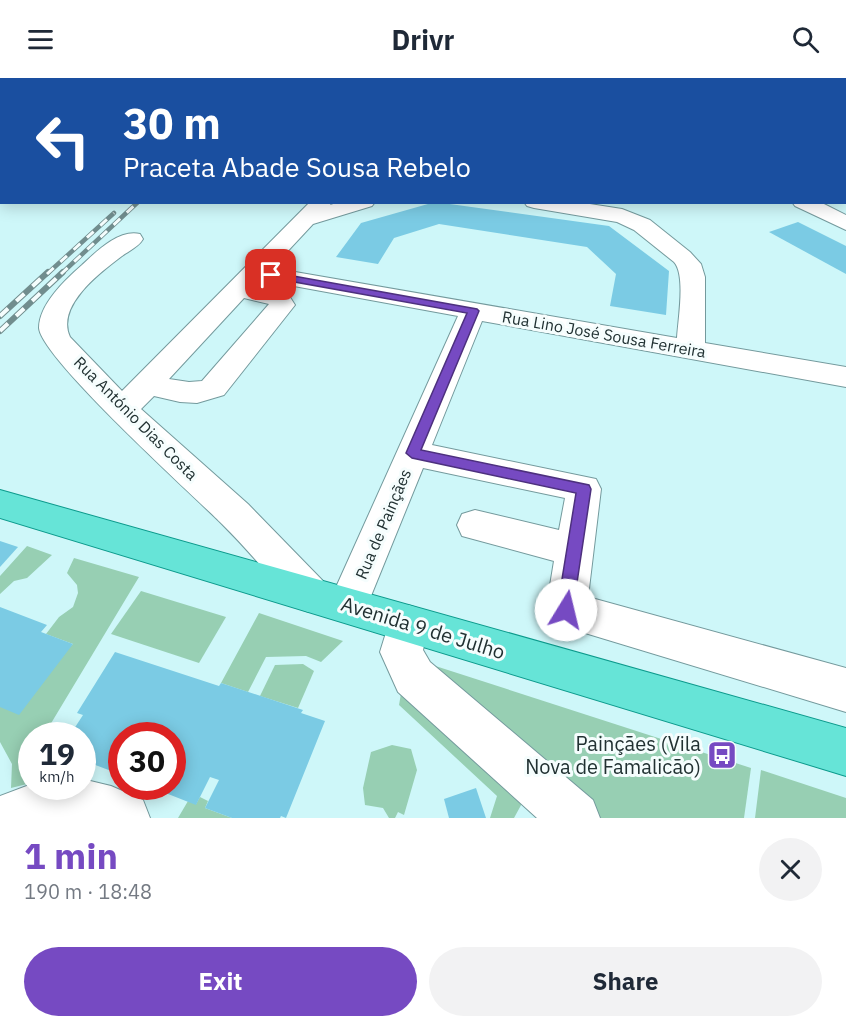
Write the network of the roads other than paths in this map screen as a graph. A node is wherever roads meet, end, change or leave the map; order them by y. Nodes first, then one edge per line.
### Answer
1 (354, 204) edge
2 (547, 204) edge
3 (806, 204) edge
4 (314, 211) edge
5 (846, 223) edge
6 (132, 239) dead end
7 (247, 281) junction
8 (473, 311) junction
9 (691, 349) junction
10 (846, 377) edge
11 (135, 396) junction
12 (412, 453) junction
13 (0, 504) edge
14 (475, 525) dead end
15 (575, 550) junction
16 (309, 594) junction
17 (348, 605) junction
18 (408, 624) junction
19 (846, 690) edge
20 (846, 752) edge
21 (10, 818) edge
22 (125, 818) edge
23 (575, 818) edge

1 - 4 street
2 - 9 street
3 - 5 street
4 - 7 street
6 - 11 street, Rua António Dias Costa
7 - 8 street, Rua Lino José Sousa Ferreira
7 - 11 street
7 - 11 street
8 - 9 street, Rua Lino José Sousa Ferreira
8 - 12 street, Rua de Painçães
9 - 10 street, Rua Lino José Sousa Ferreira
11 - 16 street, Rua António Dias Costa
12 - 15 street
12 - 17 street, Rua de Painçães
13 - 16 main road, Avenida 9 de Julho
14 - 15 street
15 - 19 street
16 - 17 main road, Avenida 9 de Julho
17 - 18 main road, Avenida 9 de Julho
18 - 20 main road, Avenida 9 de Julho
18 - 23 street
21 - 22 street

